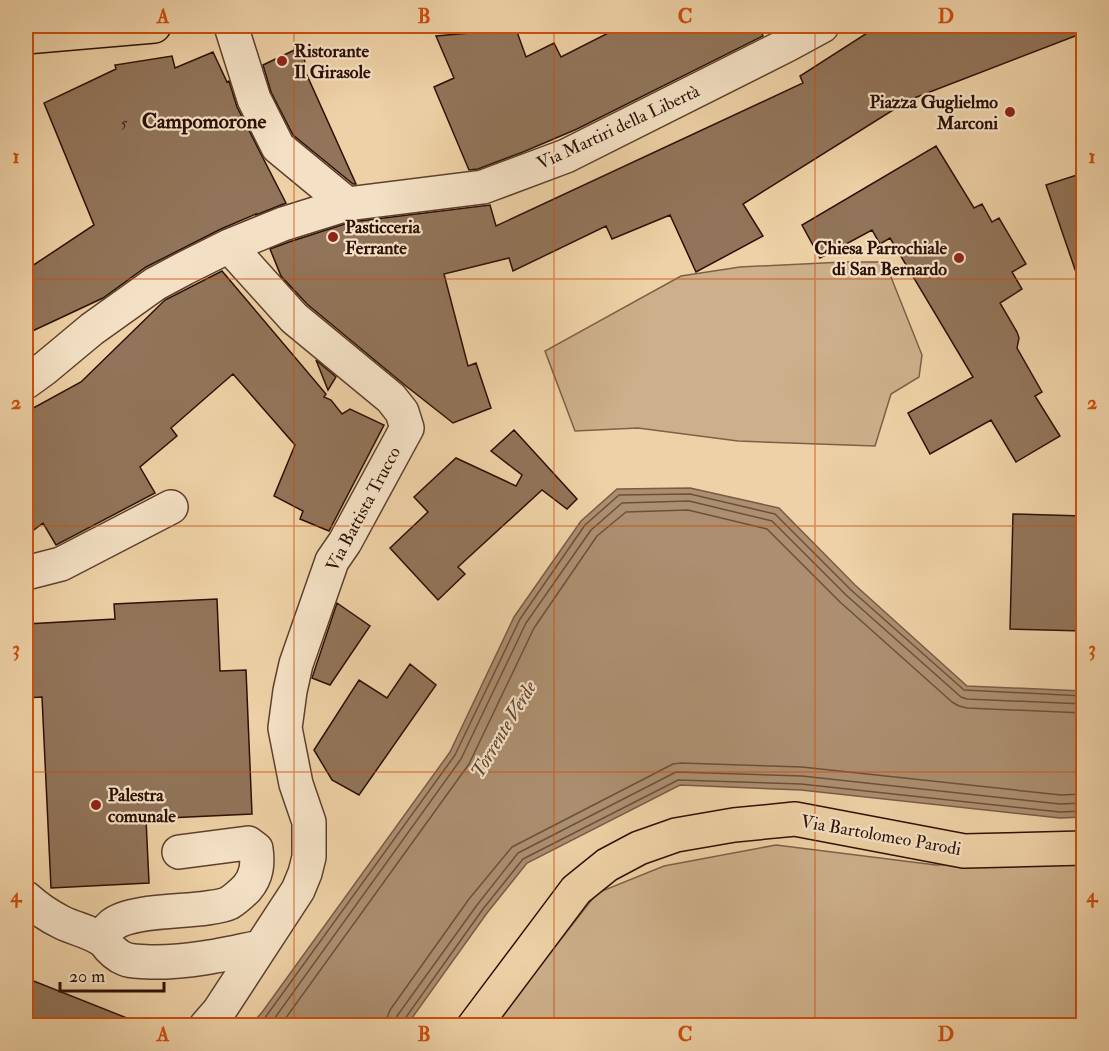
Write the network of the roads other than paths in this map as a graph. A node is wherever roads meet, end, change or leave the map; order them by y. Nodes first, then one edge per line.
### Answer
1 (154, 26) edge
2 (231, 26) edge
3 (822, 26) edge
4 (26, 37) edge
5 (347, 204) junction
6 (229, 246) junction
7 (26, 382) edge
8 (171, 507) dead end
9 (26, 573) edge
10 (1083, 848) edge
11 (179, 852) dead end
12 (26, 898) edge
13 (104, 941) junction
14 (260, 947) junction
15 (206, 1026) edge
16 (474, 1026) edge

1 - 4 main road
2 - 5 street
3 - 5 street, Via Martiri della Libertà
5 - 6 street, Via Martiri della Libertà
6 - 7 street, Via Martiri della Libertà
6 - 14 street, Via Battista Trucco
8 - 9 street
10 - 16 main road, Via Bartolomeo Parodi
11 - 13 street
12 - 13 street
13 - 14 street
14 - 15 street, Via Battista Trucco

